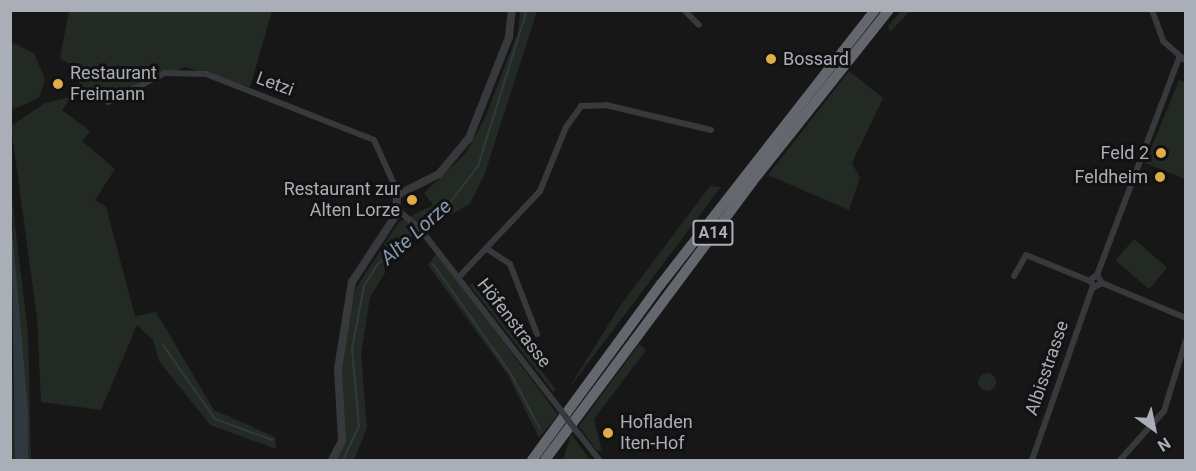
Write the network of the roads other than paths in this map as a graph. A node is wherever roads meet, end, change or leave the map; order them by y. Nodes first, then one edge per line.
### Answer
1 (512, 10) edge
2 (684, 10) edge
3 (875, 10) edge
4 (889, 10) edge
5 (1152, 10) edge
6 (699, 25) dead end
7 (1182, 59) edge
8 (108, 102) dead end
9 (711, 130) dead end
10 (398, 194) junction
11 (398, 210) junction
12 (487, 249) junction
13 (1098, 275) junction
14 (1014, 276) dead end
15 (459, 277) junction
16 (1102, 283) junction
17 (1092, 284) junction
18 (1185, 318) edge
19 (537, 334) dead end
20 (1185, 340) edge
21 (332, 460) edge
22 (532, 460) edge
23 (545, 460) edge
24 (600, 460) edge
25 (1032, 460) edge
26 (1120, 460) edge

1 - 10 street
2 - 6 street
3 - 22 highway, A14
4 - 23 highway, A14
5 - 7 street
7 - 13 street
8 - 10 street, Letzi
9 - 12 street
10 - 11 street
11 - 15 street, Höfenstrasse
11 - 21 street
12 - 15 street
12 - 19 street, Höfenstrasse
13 - 16 street
13 - 17 street
14 - 17 street
15 - 24 street, Höfenstrasse, bridge
16 - 17 street
16 - 18 street
17 - 25 street, Albisstrasse
20 - 26 street

